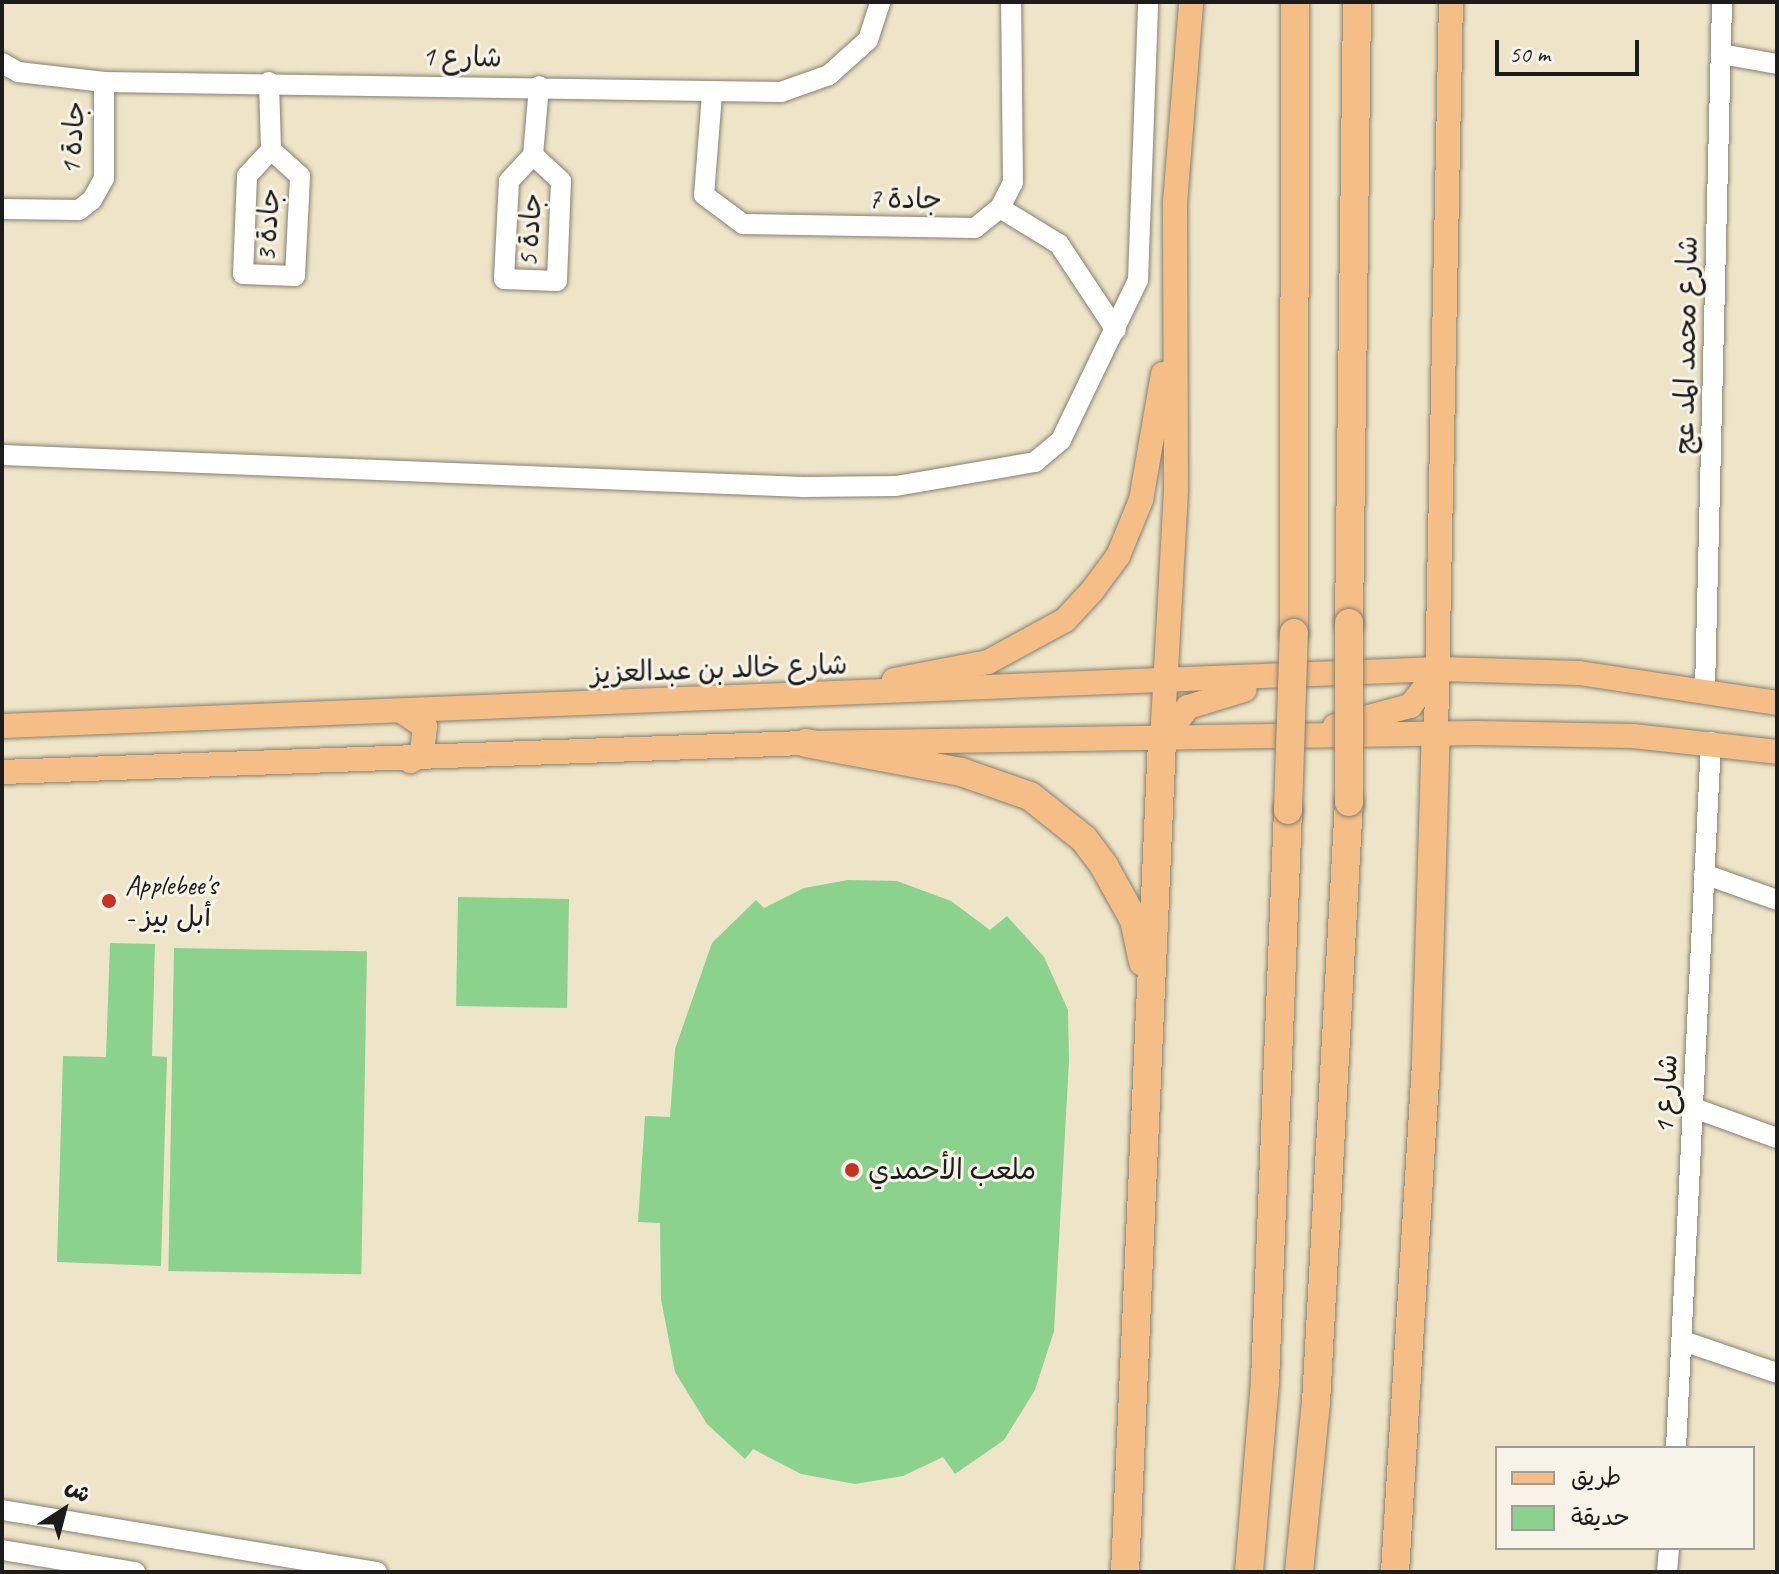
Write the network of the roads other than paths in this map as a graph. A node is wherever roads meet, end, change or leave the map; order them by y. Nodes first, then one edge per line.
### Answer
1 (880, 2) edge
2 (1011, 2) edge
3 (1148, 2) edge
4 (1191, 2) edge
5 (1295, 2) edge
6 (1357, 2) edge
7 (1451, 2) edge
8 (1722, 2) edge
9 (1721, 54) junction
10 (2, 63) edge
11 (1777, 64) edge
12 (104, 82) junction
13 (269, 82) junction
14 (539, 86) junction
15 (712, 94) junction
16 (271, 150) junction
17 (533, 155) junction
18 (1000, 208) junction
19 (2, 209) edge
20 (1172, 320) junction
21 (1116, 330) junction
22 (2, 455) edge
23 (1439, 669) junction
24 (1369, 673) junction
25 (1166, 681) junction
26 (1705, 689) junction
27 (815, 695) junction
28 (1777, 703) edge
29 (403, 712) junction
30 (2, 726) edge
31 (1436, 734) junction
32 (1272, 740) junction
33 (1162, 741) junction
34 (1711, 742) junction
35 (806, 743) junction
36 (1777, 752) edge
37 (411, 761) junction
38 (2, 772) edge
39 (1704, 874) junction
40 (1777, 900) edge
41 (1152, 1023) junction
42 (1694, 1108) junction
43 (1777, 1138) edge
44 (1683, 1341) junction
45 (1777, 1373) edge
46 (1676, 1446) edge
47 (2, 1510) edge
48 (2, 1550) edge
49 (1669, 1550) edge
50 (135, 1572) edge
51 (377, 1572) edge
52 (1125, 1572) edge
53 (1249, 1572) edge
54 (1299, 1572) edge
55 (1395, 1572) edge
56 (1667, 1572) edge

1 - 15 street, شارع 1
2 - 18 street
3 - 21 street
4 - 20 main road
5 - 53 highway, bridge
6 - 54 highway, bridge
7 - 23 main road
8 - 9 street, شارع محمد المد عج
9 - 11 street
9 - 26 street, شارع محمد المد عج
10 - 12 street, شارع 1
12 - 13 street, شارع 1
12 - 19 street, جادة 1
13 - 14 street, شارع 1
13 - 16 street, جادة 3
14 - 15 street, شارع 1
14 - 17 street, جادة 5
15 - 18 street, جادة 7
16 - 16 street, جادة 3
17 - 17 street, جادة 5
18 - 21 street
20 - 25 main road
20 - 27 main road
21 - 22 street
23 - 24 main road, شارع خالد بن عبدالعزيز
23 - 26 main road, شارع خالد بن عبدالعزيز
23 - 31 main road
23 - 32 main road
24 - 25 main road, شارع خالد بن عبدالعزيز
24 - 33 main road
25 - 27 main road, شارع خالد بن عبدالعزيز
25 - 33 main road
26 - 28 main road, شارع خالد بن عبدالعزيز
27 - 29 main road, شارع خالد بن عبدالعزيز
29 - 30 main road, شارع خالد بن عبدالعزيز
29 - 37 main road
31 - 32 main road
31 - 34 main road
31 - 55 highway
32 - 33 main road
33 - 35 main road
33 - 41 highway
34 - 36 main road
34 - 39 street, شارع 1
35 - 37 main road
35 - 41 highway
37 - 38 main road
39 - 40 street
39 - 42 street, شارع 1
41 - 52 highway
42 - 43 street
42 - 44 street, شارع 1
44 - 45 street
44 - 46 street, شارع 1
47 - 51 street
48 - 50 street
49 - 56 street

